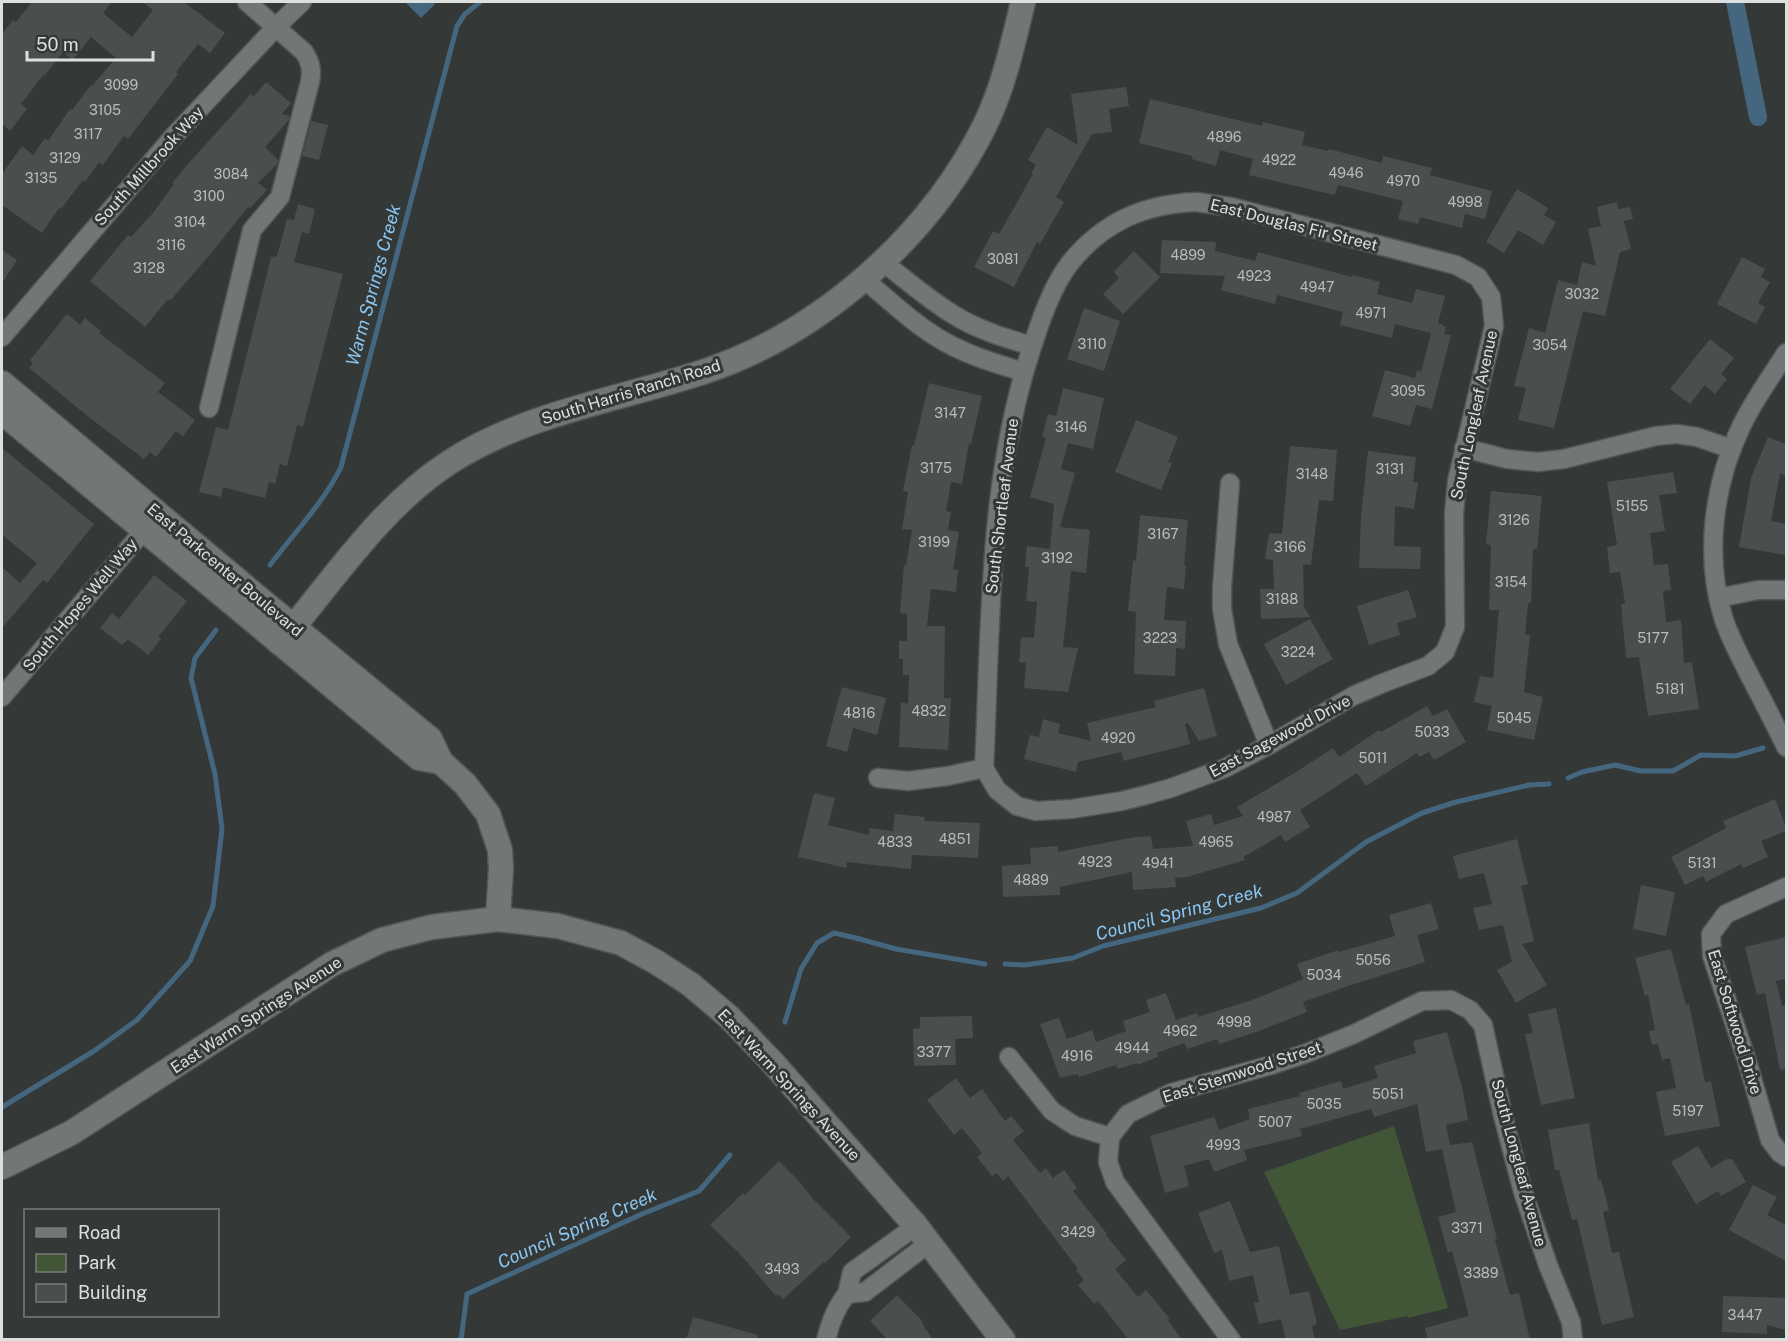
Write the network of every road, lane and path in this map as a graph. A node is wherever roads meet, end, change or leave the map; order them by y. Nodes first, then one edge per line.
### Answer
1 (247, 2) edge
2 (302, 2) edge
3 (1023, 2) edge
4 (277, 26) junction
5 (1132, 215) joint
6 (883, 262) junction
7 (1456, 265) joint
8 (864, 279) junction
9 (2, 337) edge
10 (1032, 346) junction
11 (1786, 353) edge
12 (1024, 372) junction
13 (2, 383) edge
14 (209, 408) dead end
15 (2, 412) edge
16 (1464, 448) junction
17 (1732, 449) junction
18 (1230, 483) dead end
19 (151, 522) junction
20 (1786, 590) edge
21 (1719, 598) junction
22 (287, 635) junction
23 (1445, 652) joint
24 (2, 697) edge
25 (1269, 745) junction
26 (1786, 747) edge
27 (984, 768) junction
28 (878, 778) dead end
29 (1786, 886) edge
30 (498, 918) junction
31 (1451, 1000) joint
32 (1009, 1057) dead end
33 (1110, 1137) junction
34 (1786, 1157) edge
35 (2, 1167) edge
36 (923, 1234) junction
37 (826, 1340) edge
38 (1003, 1340) edge
39 (1231, 1340) edge
40 (1573, 1340) edge

1 - 4 street
2 - 4 street, South Millbrook Way
3 - 6 street, South Harris Ranch Road
4 - 9 street, South Millbrook Way
4 - 14 street
5 - 7 street, East Douglas Fir Street
5 - 10 street, South Shortleaf Avenue
6 - 8 street, South Harris Ranch Road
6 - 10 street
7 - 16 street, South Longleaf Avenue
8 - 12 street
8 - 22 street, South Harris Ranch Road
10 - 12 street, South Shortleaf Avenue
11 - 17 street
12 - 27 street, South Shortleaf Avenue
13 - 19 street, East Parkcenter Boulevard
15 - 19 street, East Parkcenter Boulevard
16 - 17 street
16 - 23 street, South Longleaf Avenue
17 - 21 street
18 - 25 street
19 - 22 street, East Parkcenter Boulevard
19 - 24 street, South Hopes Well Way
20 - 21 street
21 - 26 street
22 - 30 street, East Parkcenter Boulevard
23 - 25 street, East Sagewood Drive
25 - 27 street, East Sagewood Drive
27 - 28 street
29 - 34 street, East Softwood Drive
30 - 35 street, East Warm Springs Avenue
30 - 36 street, East Warm Springs Avenue
31 - 33 street, East Stemwood Street
31 - 40 street, South Longleaf Avenue
32 - 33 street
33 - 39 street
36 - 37 street
36 - 38 street, East Warm Springs Avenue

